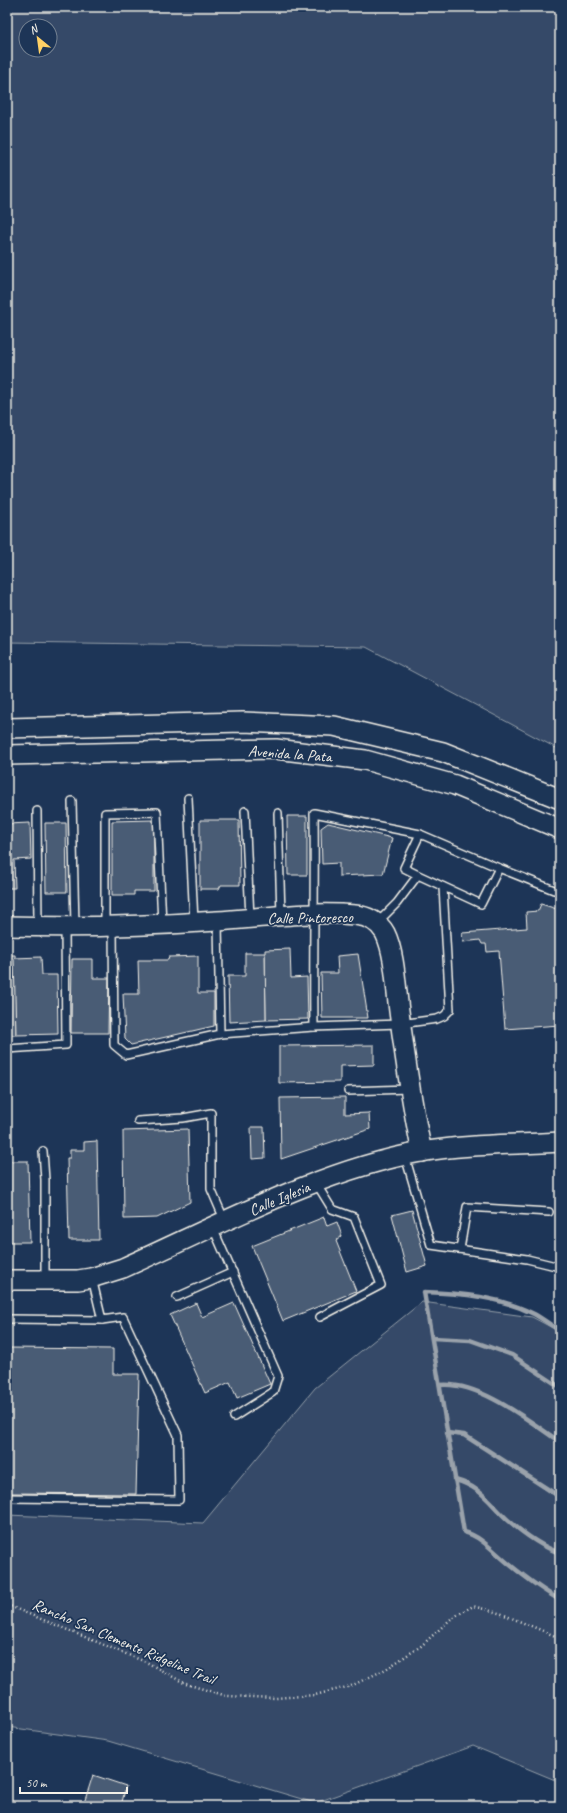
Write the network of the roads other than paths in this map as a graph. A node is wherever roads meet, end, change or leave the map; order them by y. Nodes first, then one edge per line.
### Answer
1 (7, 728) edge
2 (7, 755) edge
3 (188, 798) dead end
4 (560, 799) edge
5 (72, 801) dead end
6 (37, 811) dead end
7 (245, 811) dead end
8 (278, 813) dead end
9 (560, 829) edge
10 (420, 834) junction
11 (499, 868) junction
12 (418, 875) junction
13 (443, 887) junction
14 (554, 890) dead end
15 (314, 915) junction
16 (281, 917) junction
17 (250, 918) junction
18 (218, 921) junction
19 (194, 922) junction
20 (377, 923) junction
21 (162, 924) junction
22 (109, 925) junction
23 (7, 926) edge
24 (70, 926) junction
25 (38, 927) junction
26 (400, 1024) junction
27 (314, 1027) junction
28 (220, 1034) junction
29 (7, 1049) edge
30 (411, 1089) junction
31 (348, 1091) dead end
32 (138, 1121) dead end
33 (560, 1142) edge
34 (43, 1151) dead end
35 (414, 1154) junction
36 (316, 1183) junction
37 (549, 1212) dead end
38 (219, 1224) junction
39 (460, 1249) junction
40 (560, 1267) edge
41 (233, 1272) junction
42 (91, 1278) junction
43 (7, 1280) edge
44 (45, 1280) junction
45 (177, 1297) dead end
46 (320, 1317) dead end
47 (7, 1319) edge
48 (102, 1320) junction
49 (234, 1417) dead end
50 (7, 1498) edge

1 - 4 street, Avenida la Pata
2 - 9 street, Avenida la Pata
3 - 19 lane
5 - 24 lane
6 - 25 lane
7 - 17 lane
8 - 16 lane
10 - 11 lane
10 - 12 lane
10 - 15 lane
11 - 13 lane
11 - 14 lane
12 - 13 lane
12 - 20 lane
13 - 26 lane
15 - 16 street, Calle Pintoresco
15 - 20 street, Calle Pintoresco
15 - 27 lane
16 - 17 street, Calle Pintoresco
17 - 18 street, Calle Pintoresco
18 - 19 street, Calle Pintoresco
18 - 28 lane
19 - 21 street, Calle Pintoresco
20 - 26 street, Calle Pintoresco
21 - 22 street, Calle Pintoresco
21 - 22 lane
22 - 24 street, Calle Pintoresco
22 - 28 lane
23 - 25 street, Calle Pintoresco
24 - 25 street, Calle Pintoresco
24 - 29 lane
26 - 27 lane
26 - 30 street, Calle Pintoresco
27 - 28 lane
30 - 31 lane
30 - 35 street, Calle Pintoresco
32 - 38 lane
33 - 35 street, Calle Iglesia
34 - 44 lane
35 - 36 street, Calle Iglesia
35 - 39 lane
36 - 38 street, Calle Iglesia
36 - 46 lane
37 - 39 lane
38 - 41 lane
38 - 42 street, Calle Iglesia
39 - 40 lane
41 - 45 lane
41 - 49 lane
42 - 44 street, Calle Iglesia
42 - 48 lane
43 - 44 street, Calle Iglesia
47 - 48 lane
48 - 50 lane

